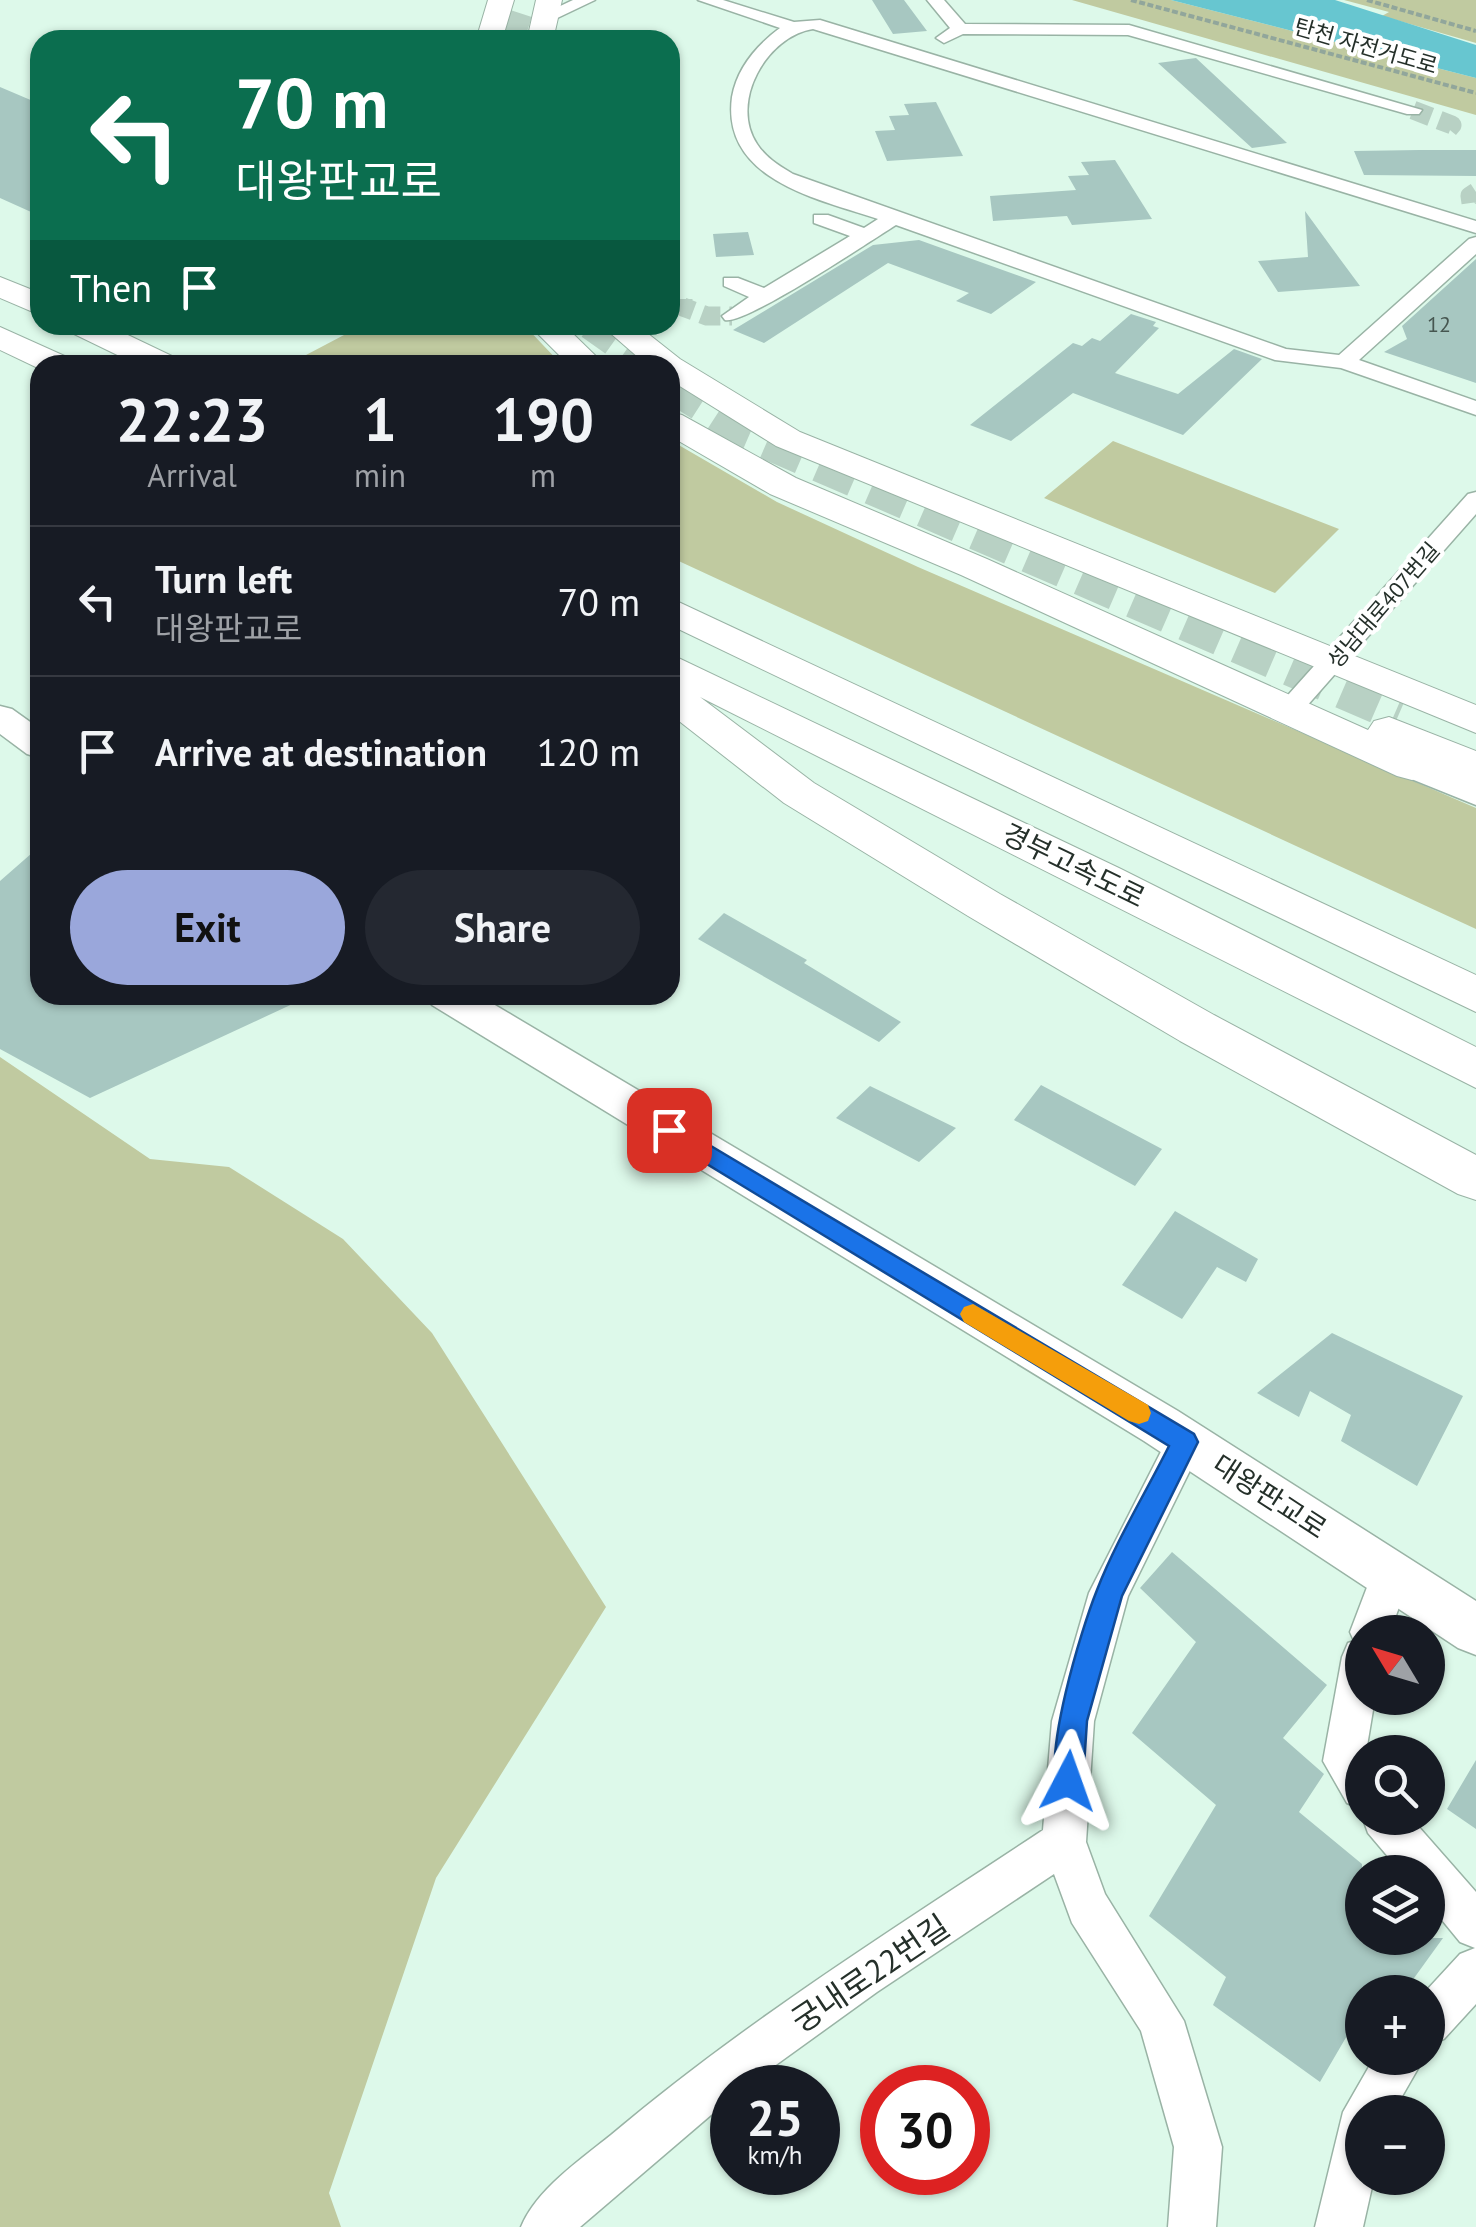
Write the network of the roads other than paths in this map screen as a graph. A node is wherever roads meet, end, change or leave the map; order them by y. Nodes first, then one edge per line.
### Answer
1 (501, 0) edge
2 (587, 0) edge
3 (706, 0) edge
4 (934, 0) edge
5 (544, 19) edge
6 (794, 26) junction
7 (960, 29) junction
8 (491, 30) edge
9 (913, 54) junction
10 (1413, 110) tunnel mouth
11 (894, 218) junction
12 (821, 219) dead end
13 (1476, 227) edge
14 (866, 235) junction
15 (809, 242) dead end
16 (1476, 243) edge
17 (838, 252) junction
18 (731, 282) tunnel mouth
19 (0, 286) edge
20 (768, 296) junction
21 (30, 300) edge
22 (732, 316) tunnel mouth
23 (102, 335) edge
24 (556, 335) edge
25 (630, 335) tunnel mouth
26 (0, 337) edge
27 (36, 355) edge
28 (143, 355) edge
29 (577, 355) tunnel mouth
30 (655, 355) tunnel mouth
31 (1344, 362) junction
32 (680, 373) tunnel mouth
33 (1476, 408) edge
34 (680, 428) edge
35 (1476, 498) edge
36 (680, 615) edge
37 (1335, 660) junction
38 (680, 671) edge
39 (680, 702) edge
40 (1289, 710) junction
41 (0, 717) edge
42 (1476, 720) edge
43 (30, 739) edge
44 (1476, 747) edge
45 (1412, 766) joint
46 (1476, 768) edge
47 (1476, 794) edge
48 (1476, 995) edge
49 (463, 1005) edge
50 (1476, 1069) edge
51 (1476, 1179) edge
52 (1185, 1442) junction
53 (1392, 1574) junction
54 (1376, 1615) edge
55 (1476, 1630) edge
56 (1398, 1835) edge
57 (1064, 1842) junction
58 (1476, 1926) edge
59 (1476, 1970) edge
60 (1445, 2004) edge
61 (1346, 2195) edge
62 (545, 2227) edge
63 (1192, 2227) edge
64 (1339, 2227) edge

1 - 8 highway
2 - 5 street
3 - 6 street
4 - 7 street
6 - 9 street
6 - 11 street
7 - 9 street
7 - 10 street
9 - 13 street
11 - 14 street
11 - 31 street
12 - 14 street
14 - 17 street
15 - 17 street
16 - 31 street
17 - 20 street
18 - 20 street
19 - 21 highway
20 - 22 street
23 - 28 highway
24 - 29 highway
25 - 30 highway
26 - 27 highway
31 - 33 street
32 - 37 highway
34 - 40 highway
35 - 37 street, 성남대로407번길
36 - 48 highway, 경부고속도로
37 - 40 street, 성남대로407번길
37 - 42 highway
38 - 50 highway, 경부고속도로
39 - 51 highway
40 - 45 highway
41 - 43 main road
44 - 46 highway
45 - 47 main road
49 - 52 main road, 대왕판교로
52 - 53 main road, 대왕판교로
52 - 57 street
53 - 54 street
53 - 55 main road, 대왕판교로
56 - 58 street
57 - 62 street, 궁내로22번길
57 - 63 street
59 - 60 street
61 - 64 street

